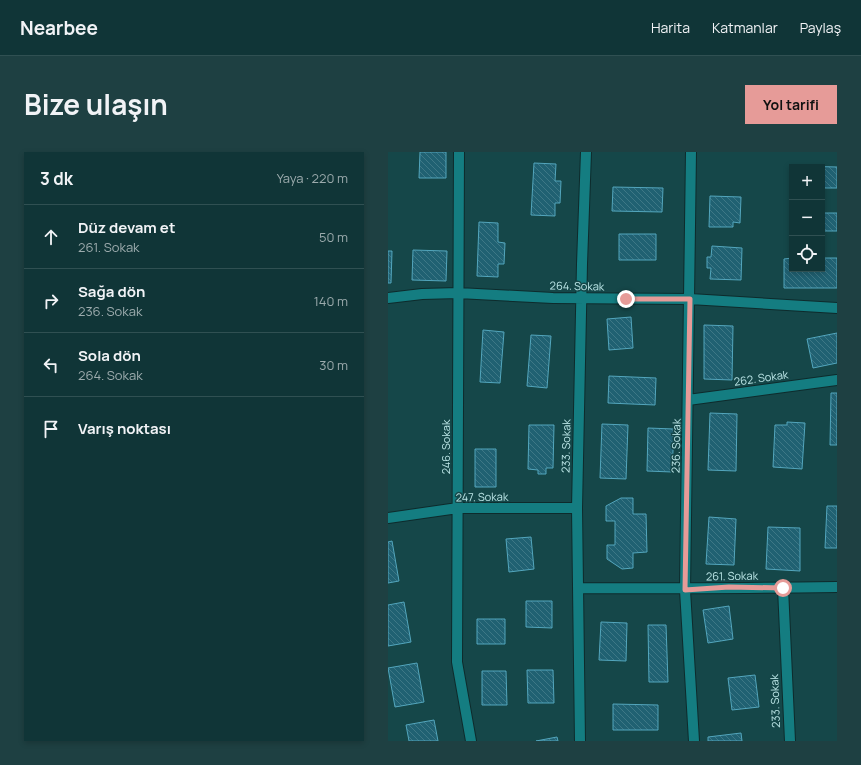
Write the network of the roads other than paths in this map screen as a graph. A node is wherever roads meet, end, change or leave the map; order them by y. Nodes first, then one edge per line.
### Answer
1 (459, 152) edge
2 (586, 152) edge
3 (691, 152) edge
4 (458, 293) junction
5 (388, 298) edge
6 (581, 298) junction
7 (690, 299) junction
8 (837, 308) edge
9 (837, 380) edge
10 (688, 400) junction
11 (458, 508) junction
12 (577, 508) junction
13 (388, 518) edge
14 (837, 587) edge
15 (579, 588) junction
16 (783, 588) junction
17 (685, 590) junction
18 (471, 741) edge
19 (580, 741) edge
20 (694, 741) edge
21 (790, 741) edge

1 - 4 street, 246. Sokak
2 - 6 street, 233. Sokak
3 - 7 street, 236. Sokak
4 - 5 street, 264. Sokak
4 - 6 street, 264. Sokak
4 - 11 street, 246. Sokak
6 - 7 street, 264. Sokak
6 - 12 street, 233. Sokak
7 - 8 street, 264. Sokak
7 - 10 street, 236. Sokak
9 - 10 street, 262. Sokak
10 - 17 street, 236. Sokak
11 - 12 street, 247. Sokak
11 - 13 street, 247. Sokak
11 - 18 street, 246. Sokak
12 - 15 street, 233. Sokak
14 - 16 street, 261. Sokak
15 - 17 street, 261. Sokak
15 - 19 street, 233. Sokak
16 - 17 street, 261. Sokak
16 - 21 street, 233. Sokak
17 - 20 street, 236. Sokak

